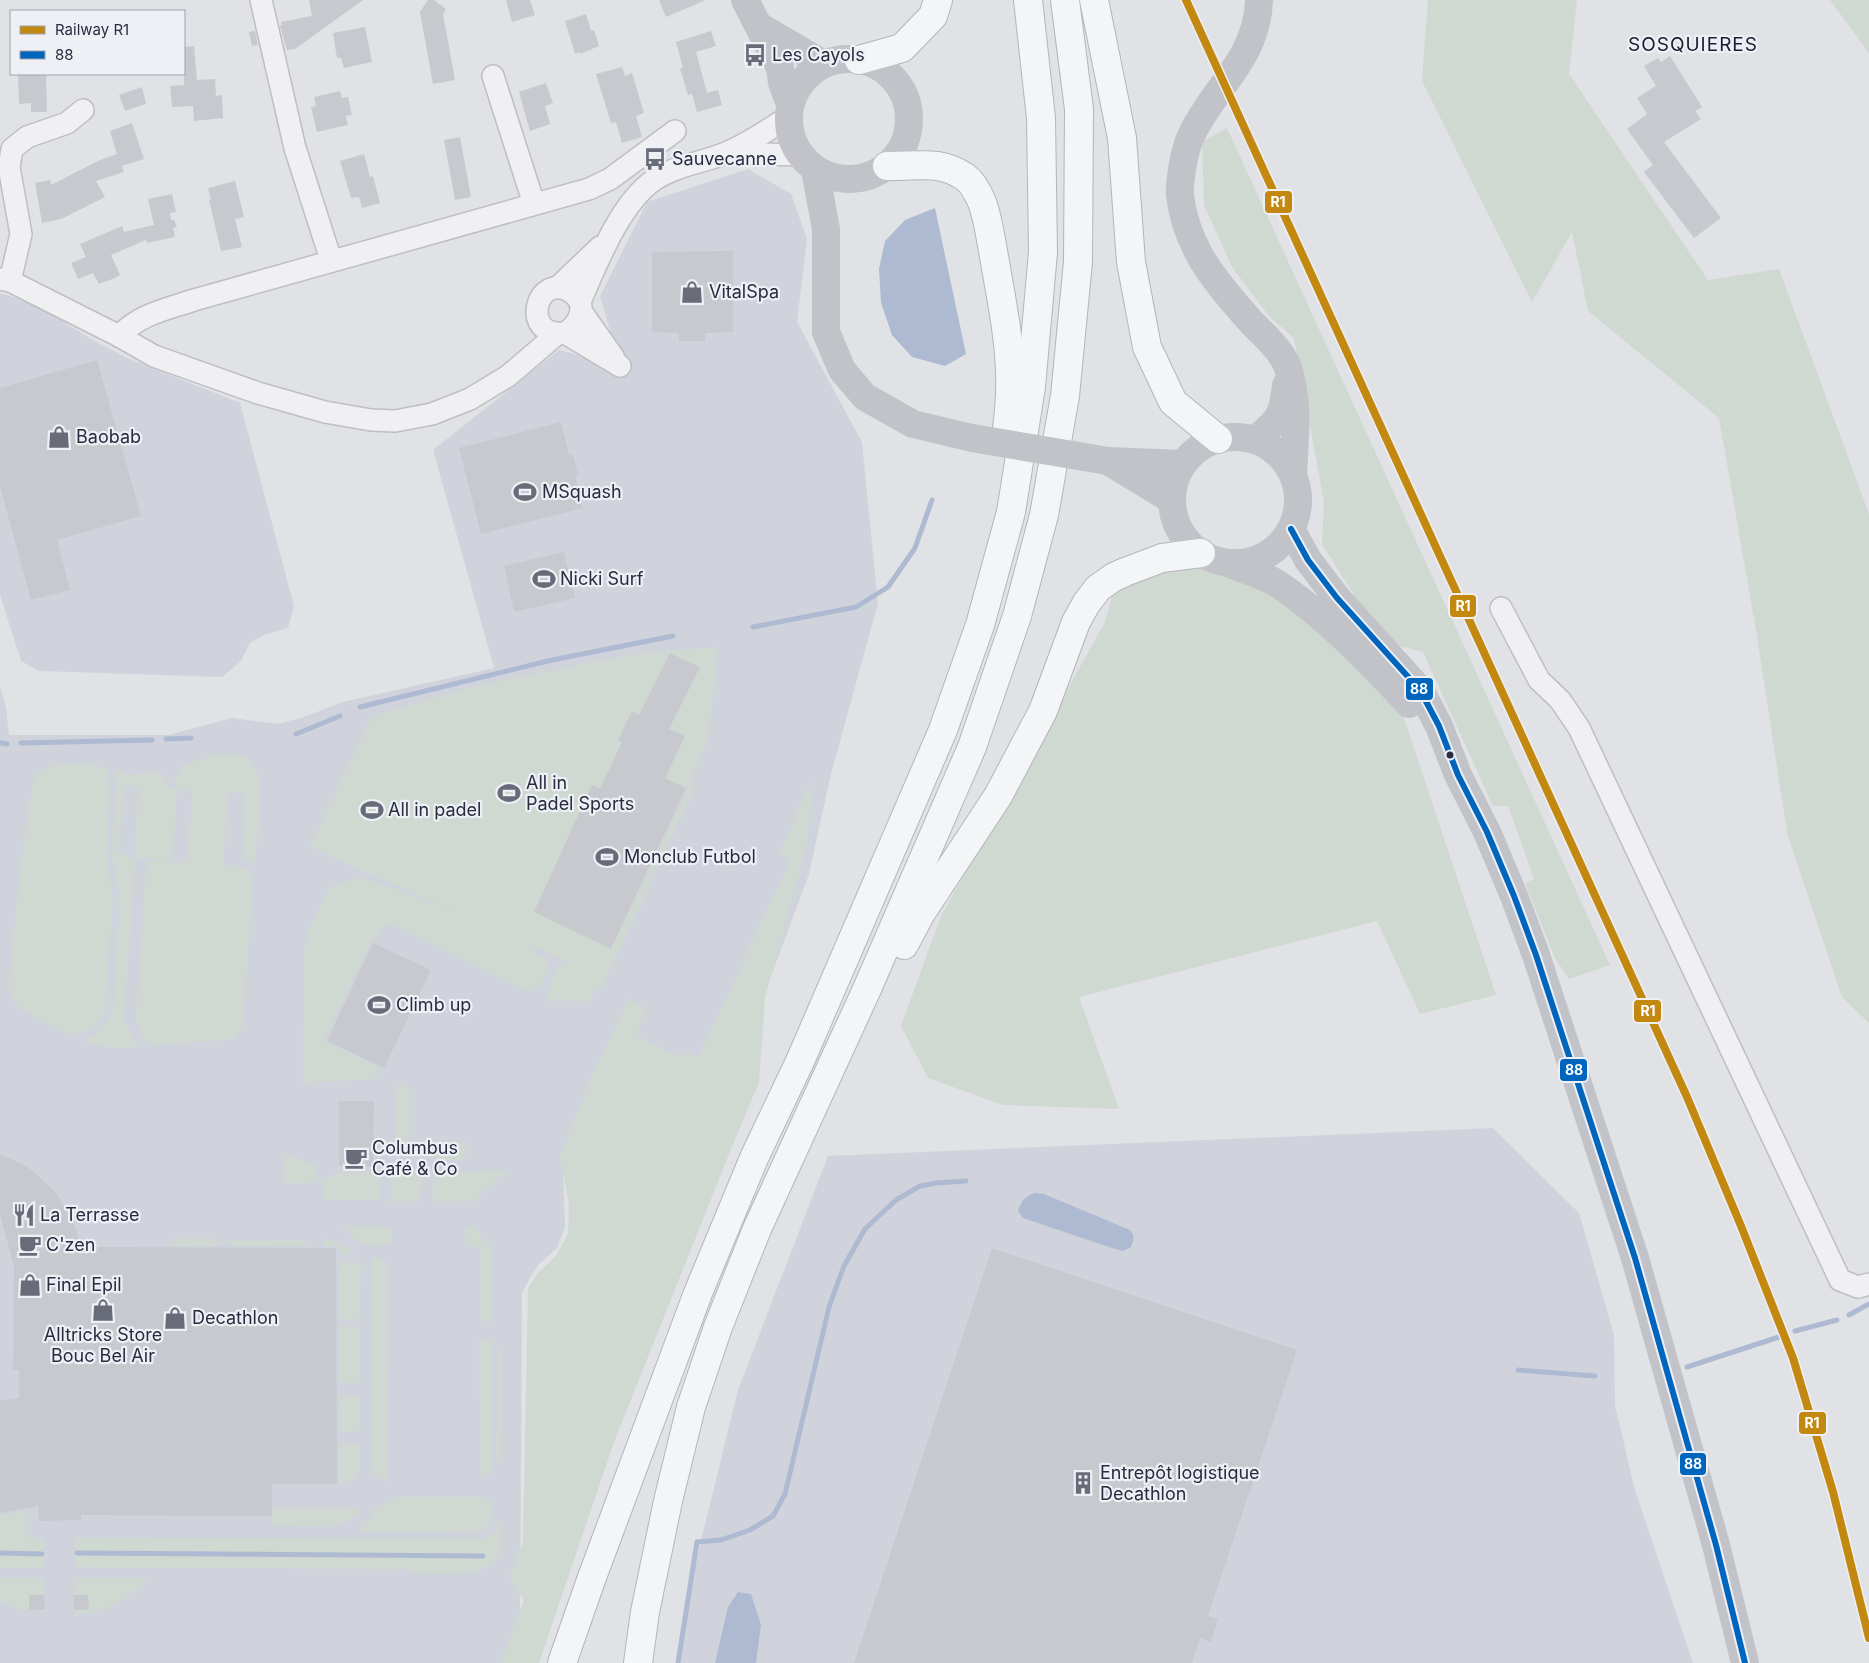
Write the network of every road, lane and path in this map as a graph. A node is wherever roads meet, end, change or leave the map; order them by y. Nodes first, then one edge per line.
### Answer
1 (261, 0) edge
2 (745, 0) edge
3 (938, 0) edge
4 (1028, 0) edge
5 (1064, 0) edge
6 (1094, 0) edge
7 (1259, 0) edge
8 (759, 26) junction
9 (859, 60) junction
10 (824, 64) junction
11 (493, 76) dead end
12 (83, 110) dead end
13 (789, 111) junction
14 (675, 132) dead end
15 (726, 153) junction
16 (807, 162) junction
17 (887, 166) junction
18 (851, 180) junction
19 (534, 204) junction
20 (826, 229) junction
21 (609, 238) junction
22 (331, 260) junction
23 (5, 280) edge
24 (557, 288) junction
25 (580, 307) junction
26 (537, 319) junction
27 (561, 333) junction
28 (119, 336) junction
29 (1288, 368) junction
30 (508, 376) junction
31 (1218, 439) junction
32 (1255, 440) junction
33 (1108, 460) junction
34 (1183, 464) junction
35 (1293, 473) junction
36 (1172, 500) junction
37 (1292, 529) junction
38 (1202, 553) junction
39 (1228, 563) junction
40 (1501, 608) dead end
41 (1458, 775) junction
42 (887, 863) junction
43 (757, 1229) junction
44 (1869, 1284) edge
45 (562, 1663) edge
46 (638, 1663) edge
47 (1745, 1663) edge

1 - 22 street
2 - 8 main road
3 - 9 highway
4 - 42 highway
5 - 43 highway
6 - 31 highway
7 - 29 main road
8 - 10 main road
8 - 13 main road
9 - 10 main road
9 - 17 main road
10 - 13 main road
11 - 19 street
12 - 23 street
13 - 15 street
13 - 16 main road
14 - 19 street
15 - 16 street
15 - 21 street
16 - 18 main road
16 - 20 main road
17 - 18 main road
17 - 42 highway
18 - 20 main road
19 - 22 street
20 - 33 main road, bridge
21 - 24 street
21 - 25 street
22 - 28 street
23 - 28 street
24 - 25 street
24 - 26 street
25 - 27 street
25 - 27 street
26 - 27 street
26 - 30 street
27 - 30 street
28 - 30 street
29 - 32 main road
29 - 35 main road
31 - 32 main road
31 - 34 main road
32 - 35 main road
33 - 34 main road
33 - 36 main road
34 - 36 main road
35 - 37 main road
36 - 38 main road
37 - 39 main road
37 - 41 main road
38 - 39 main road
38 - 43 highway
39 - 41 main road
40 - 44 street
41 - 47 main road
42 - 45 highway
43 - 46 highway

